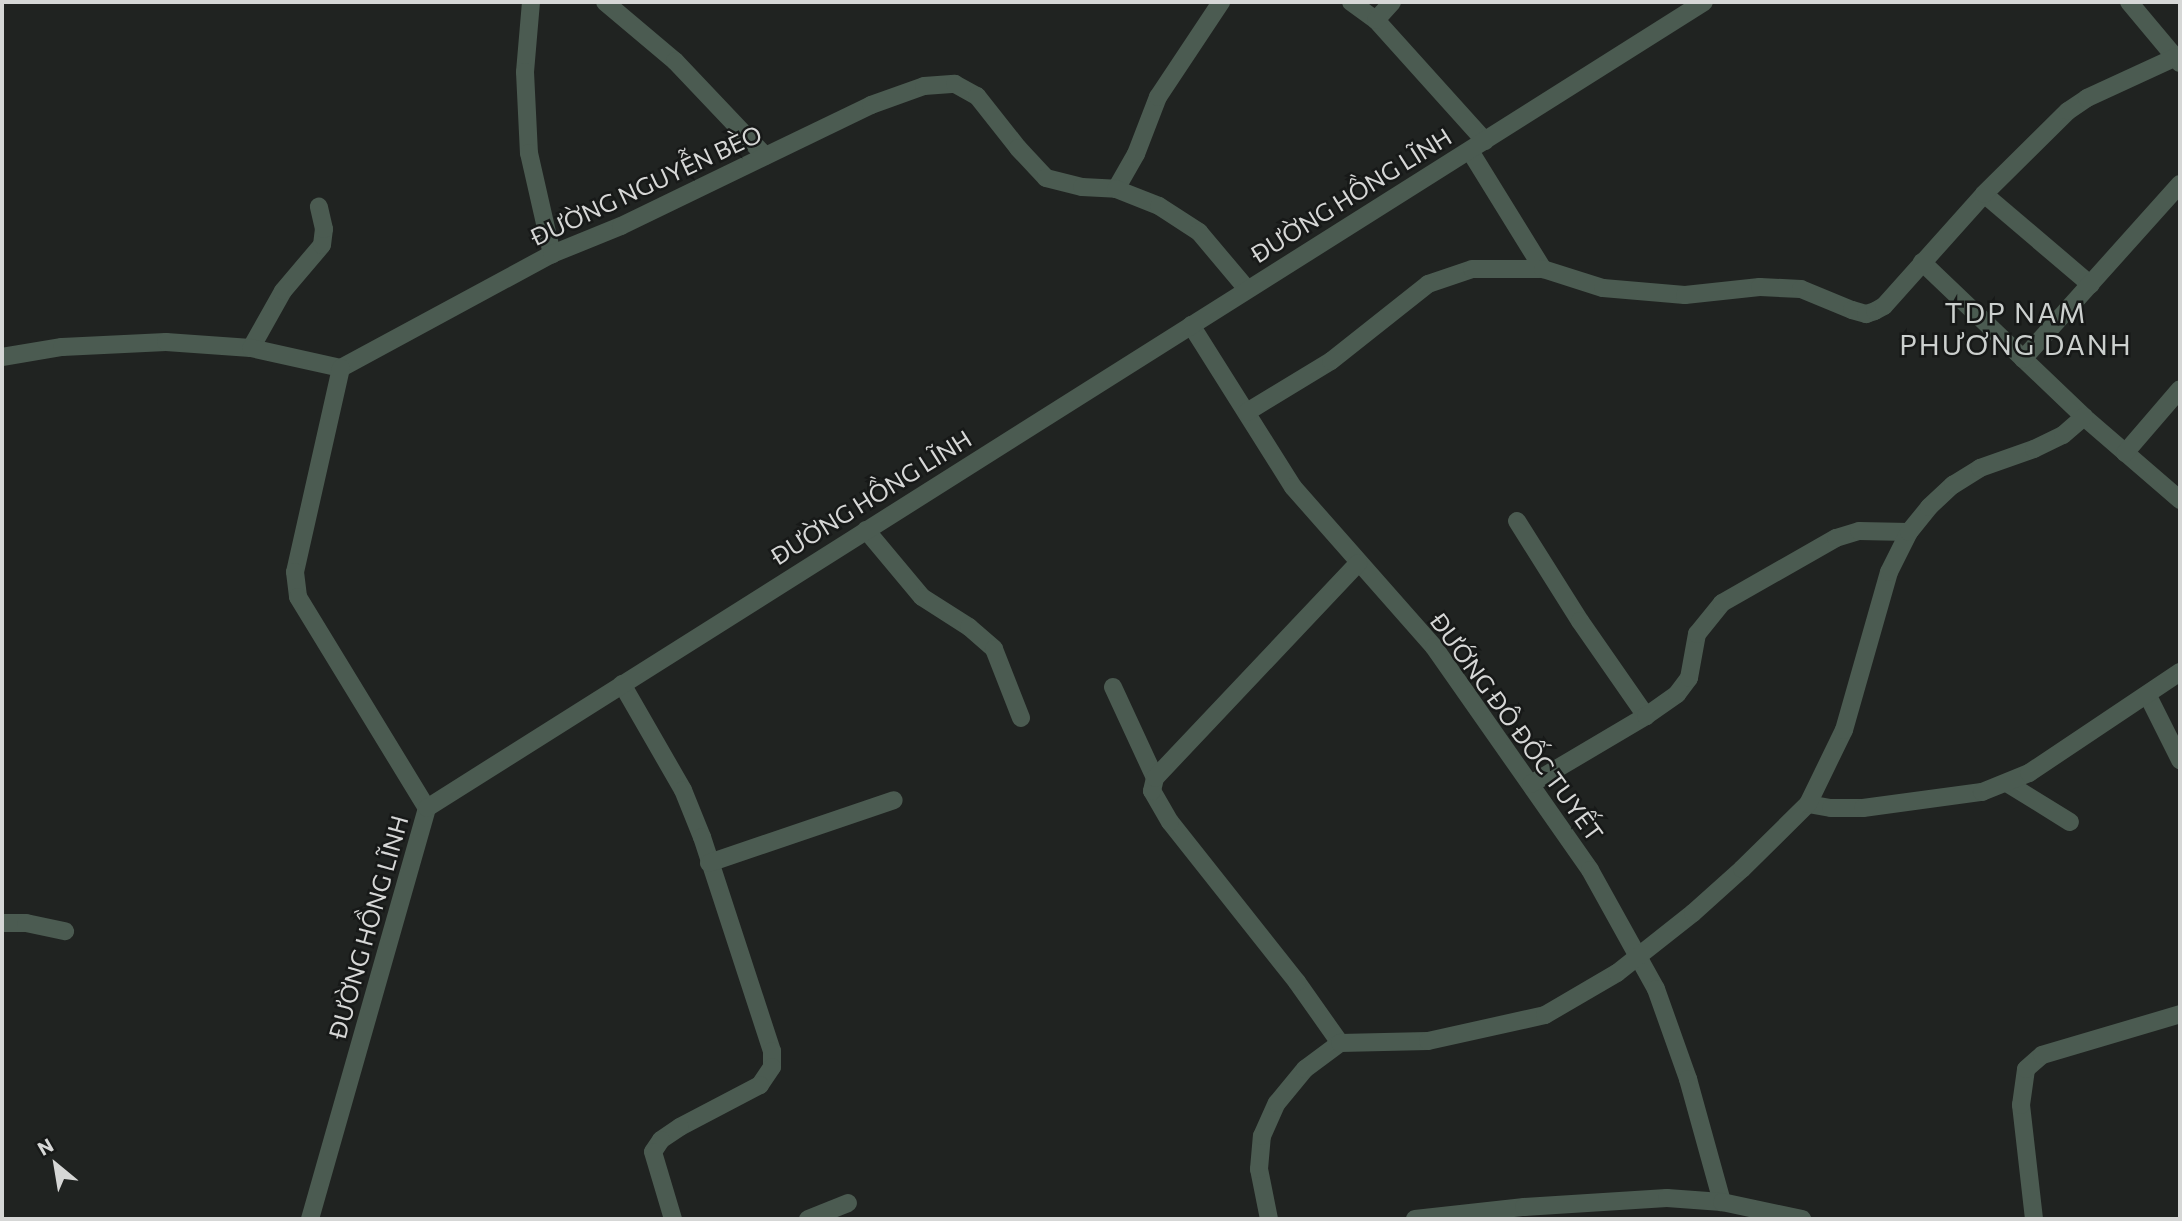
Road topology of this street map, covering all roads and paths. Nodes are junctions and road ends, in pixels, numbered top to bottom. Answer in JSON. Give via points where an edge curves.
{"nodes":[{"id":1,"x":531,"y":2,"type":"edge"},
{"id":2,"x":605,"y":2,"type":"edge"},
{"id":3,"x":1220,"y":2,"type":"edge"},
{"id":4,"x":1351,"y":2,"type":"edge"},
{"id":5,"x":1392,"y":2,"type":"edge"},
{"id":6,"x":1704,"y":2,"type":"edge"},
{"id":7,"x":2129,"y":2,"type":"edge"},
{"id":8,"x":1376,"y":20,"type":"junction"},
{"id":9,"x":2178,"y":60,"type":"edge"},
{"id":10,"x":1485,"y":141,"type":"junction"},
{"id":11,"x":1470,"y":151,"type":"junction"},
{"id":12,"x":765,"y":156,"type":"junction"},
{"id":13,"x":2180,"y":184,"type":"edge"},
{"id":14,"x":1116,"y":189,"type":"junction"},
{"id":15,"x":1984,"y":194,"type":"junction"},
{"id":16,"x":319,"y":207,"type":"dead end"},
{"id":17,"x":552,"y":254,"type":"junction"},
{"id":18,"x":1922,"y":262,"type":"junction"},
{"id":19,"x":1543,"y":269,"type":"junction"},
{"id":20,"x":2091,"y":285,"type":"junction"},
{"id":21,"x":1247,"y":289,"type":"junction"},
{"id":22,"x":1191,"y":325,"type":"junction"},
{"id":23,"x":251,"y":348,"type":"junction"},
{"id":24,"x":2,"y":357,"type":"edge"},
{"id":25,"x":2023,"y":359,"type":"junction"},
{"id":26,"x":341,"y":368,"type":"junction"},
{"id":27,"x":2180,"y":389,"type":"edge"},
{"id":28,"x":1247,"y":412,"type":"junction"},
{"id":29,"x":2084,"y":418,"type":"junction"},
{"id":30,"x":2125,"y":453,"type":"junction"},
{"id":31,"x":2180,"y":500,"type":"edge"},
{"id":32,"x":1517,"y":521,"type":"dead end"},
{"id":33,"x":866,"y":530,"type":"junction"},
{"id":34,"x":1909,"y":533,"type":"junction"},
{"id":35,"x":1357,"y":563,"type":"junction"},
{"id":36,"x":2180,"y":673,"type":"edge"},
{"id":37,"x":622,"y":684,"type":"junction"},
{"id":38,"x":1114,"y":687,"type":"dead end"},
{"id":39,"x":2148,"y":696,"type":"junction"},
{"id":40,"x":1646,"y":716,"type":"junction"},
{"id":41,"x":1021,"y":718,"type":"dead end"},
{"id":42,"x":2180,"y":760,"type":"edge"},
{"id":43,"x":1155,"y":779,"type":"junction"},
{"id":44,"x":2007,"y":783,"type":"junction"},
{"id":45,"x":1531,"y":784,"type":"junction"},
{"id":46,"x":894,"y":800,"type":"dead end"},
{"id":47,"x":1808,"y":804,"type":"junction"},
{"id":48,"x":427,"y":808,"type":"junction"},
{"id":49,"x":2070,"y":822,"type":"dead end"},
{"id":50,"x":709,"y":863,"type":"junction"},
{"id":51,"x":2,"y":923,"type":"edge"},
{"id":52,"x":65,"y":931,"type":"dead end"},
{"id":53,"x":1639,"y":955,"type":"junction"},
{"id":54,"x":2180,"y":1014,"type":"edge"},
{"id":55,"x":1340,"y":1043,"type":"junction"},
{"id":56,"x":1722,"y":1202,"type":"junction"},
{"id":57,"x":848,"y":1203,"type":"dead end"},
{"id":58,"x":310,"y":1219,"type":"edge"},
{"id":59,"x":673,"y":1219,"type":"edge"},
{"id":60,"x":808,"y":1219,"type":"edge"},
{"id":61,"x":1269,"y":1219,"type":"edge"},
{"id":62,"x":1415,"y":1219,"type":"edge"},
{"id":63,"x":1802,"y":1219,"type":"edge"},
{"id":64,"x":2034,"y":1219,"type":"edge"}],
"edges":[{"from":1,"to":17,"type":"street","via":[[525,72],[530,153]]},
{"from":2,"to":12,"type":"street","via":[[675,61]]},
{"from":3,"to":14,"type":"street","via":[[1158,97],[1136,154]]},
{"from":4,"to":8,"type":"street"},
{"from":5,"to":8,"type":"street"},
{"from":6,"to":10,"type":"street","name":"ĐƯỜNG HỒNG LĨNH"},
{"from":7,"to":9,"type":"street"},
{"from":8,"to":10,"type":"street"},
{"from":9,"to":15,"type":"street","via":[[2087,98],[2068,111]]},
{"from":10,"to":11,"type":"street","name":"ĐƯỜNG HỒNG LĨNH"},
{"from":11,"to":19,"type":"street"},
{"from":11,"to":21,"type":"street","name":"ĐƯỜNG HỒNG LĨNH"},
{"from":12,"to":14,"type":"street","name":"ĐƯỜNG NGUYỄN BÈO","via":[[870,105],[924,86],[955,84],[977,96],[1046,178]]},
{"from":12,"to":17,"type":"street","name":"ĐƯỜNG NGUYỄN BÈO"},
{"from":13,"to":20,"type":"street"},
{"from":14,"to":21,"type":"street","name":"ĐƯỜNG NGUYỄN BÈO","via":[[1159,206],[1199,232]]},
{"from":15,"to":18,"type":"street"},
{"from":15,"to":20,"type":"street"},
{"from":16,"to":23,"type":"street","via":[[322,245],[279,297]]},
{"from":17,"to":26,"type":"street","name":"ĐƯỜNG NGUYỄN BÈO"},
{"from":18,"to":19,"type":"street","via":[[1884,306],[1866,314],[1801,289],[1760,287],[1685,295],[1625,291]]},
{"from":18,"to":25,"type":"street"},
{"from":19,"to":28,"type":"street","via":[[1472,269],[1428,284],[1331,361]]},
{"from":20,"to":25,"type":"street"},
{"from":21,"to":22,"type":"street","name":"ĐƯỜNG HỒNG LĨNH"},
{"from":22,"to":28,"type":"street","name":"ĐƯỚNG ĐÔ ĐỐC TUYẾT"},
{"from":22,"to":33,"type":"street","name":"ĐƯỜNG HỒNG LĨNH"},
{"from":23,"to":24,"type":"street","via":[[121,343]]},
{"from":23,"to":26,"type":"street"},
{"from":25,"to":29,"type":"street"},
{"from":26,"to":48,"type":"street","via":[[295,572],[298,597]]},
{"from":27,"to":30,"type":"street"},
{"from":28,"to":35,"type":"street","name":"ĐƯỚNG ĐÔ ĐỐC TUYẾT","via":[[1293,487]]},
{"from":29,"to":30,"type":"street"},
{"from":29,"to":34,"type":"street","via":[[2044,444],[1980,468],[1953,485]]},
{"from":30,"to":31,"type":"street"},
{"from":32,"to":40,"type":"street"},
{"from":33,"to":37,"type":"street","name":"ĐƯỜNG HỒNG LĨNH"},
{"from":33,"to":41,"type":"street","via":[[922,597],[994,649]]},
{"from":34,"to":40,"type":"street","via":[[1859,531],[1836,538],[1722,603],[1697,634],[1689,678],[1677,694]]},
{"from":34,"to":47,"type":"street","via":[[1889,572],[1844,730]]},
{"from":35,"to":43,"type":"street"},
{"from":35,"to":45,"type":"street","name":"ĐƯỚNG ĐÔ ĐỐC TUYẾT","via":[[1434,647]]},
{"from":36,"to":39,"type":"street"},
{"from":37,"to":48,"type":"street","name":"ĐƯỜNG HỒNG LĨNH"},
{"from":37,"to":50,"type":"street","via":[[683,790]]},
{"from":38,"to":43,"type":"street"},
{"from":39,"to":42,"type":"street"},
{"from":39,"to":44,"type":"street"},
{"from":40,"to":45,"type":"street"},
{"from":43,"to":55,"type":"street","via":[[1152,791],[1163,812]]},
{"from":44,"to":47,"type":"street","via":[[1954,798],[1903,804],[1830,808]]},
{"from":44,"to":49,"type":"street"},
{"from":45,"to":53,"type":"street","name":"ĐƯỚNG ĐÔ ĐỐC TUYẾT","via":[[1590,870]]},
{"from":46,"to":50,"type":"street"},
{"from":47,"to":53,"type":"street","via":[[1703,904]]},
{"from":48,"to":58,"type":"street","name":"ĐƯỜNG HỒNG LĨNH"},
{"from":50,"to":59,"type":"street","via":[[747,967],[772,1051],[772,1067],[760,1085],[680,1127],[653,1152]]},
{"from":51,"to":52,"type":"street"},
{"from":53,"to":55,"type":"street","via":[[1580,997],[1519,1023],[1428,1041]]},
{"from":53,"to":56,"type":"street","name":"ĐƯỚNG ĐÔ ĐỐC TUYẾT","via":[[1688,1079]]},
{"from":54,"to":64,"type":"street","via":[[2042,1055],[2026,1069],[2021,1105]]},
{"from":55,"to":61,"type":"street","via":[[1305,1069],[1277,1103],[1262,1136],[1259,1170]]},
{"from":56,"to":62,"type":"street","via":[[1667,1198],[1599,1201]]},
{"from":56,"to":63,"type":"street"},
{"from":57,"to":60,"type":"street"}]}
